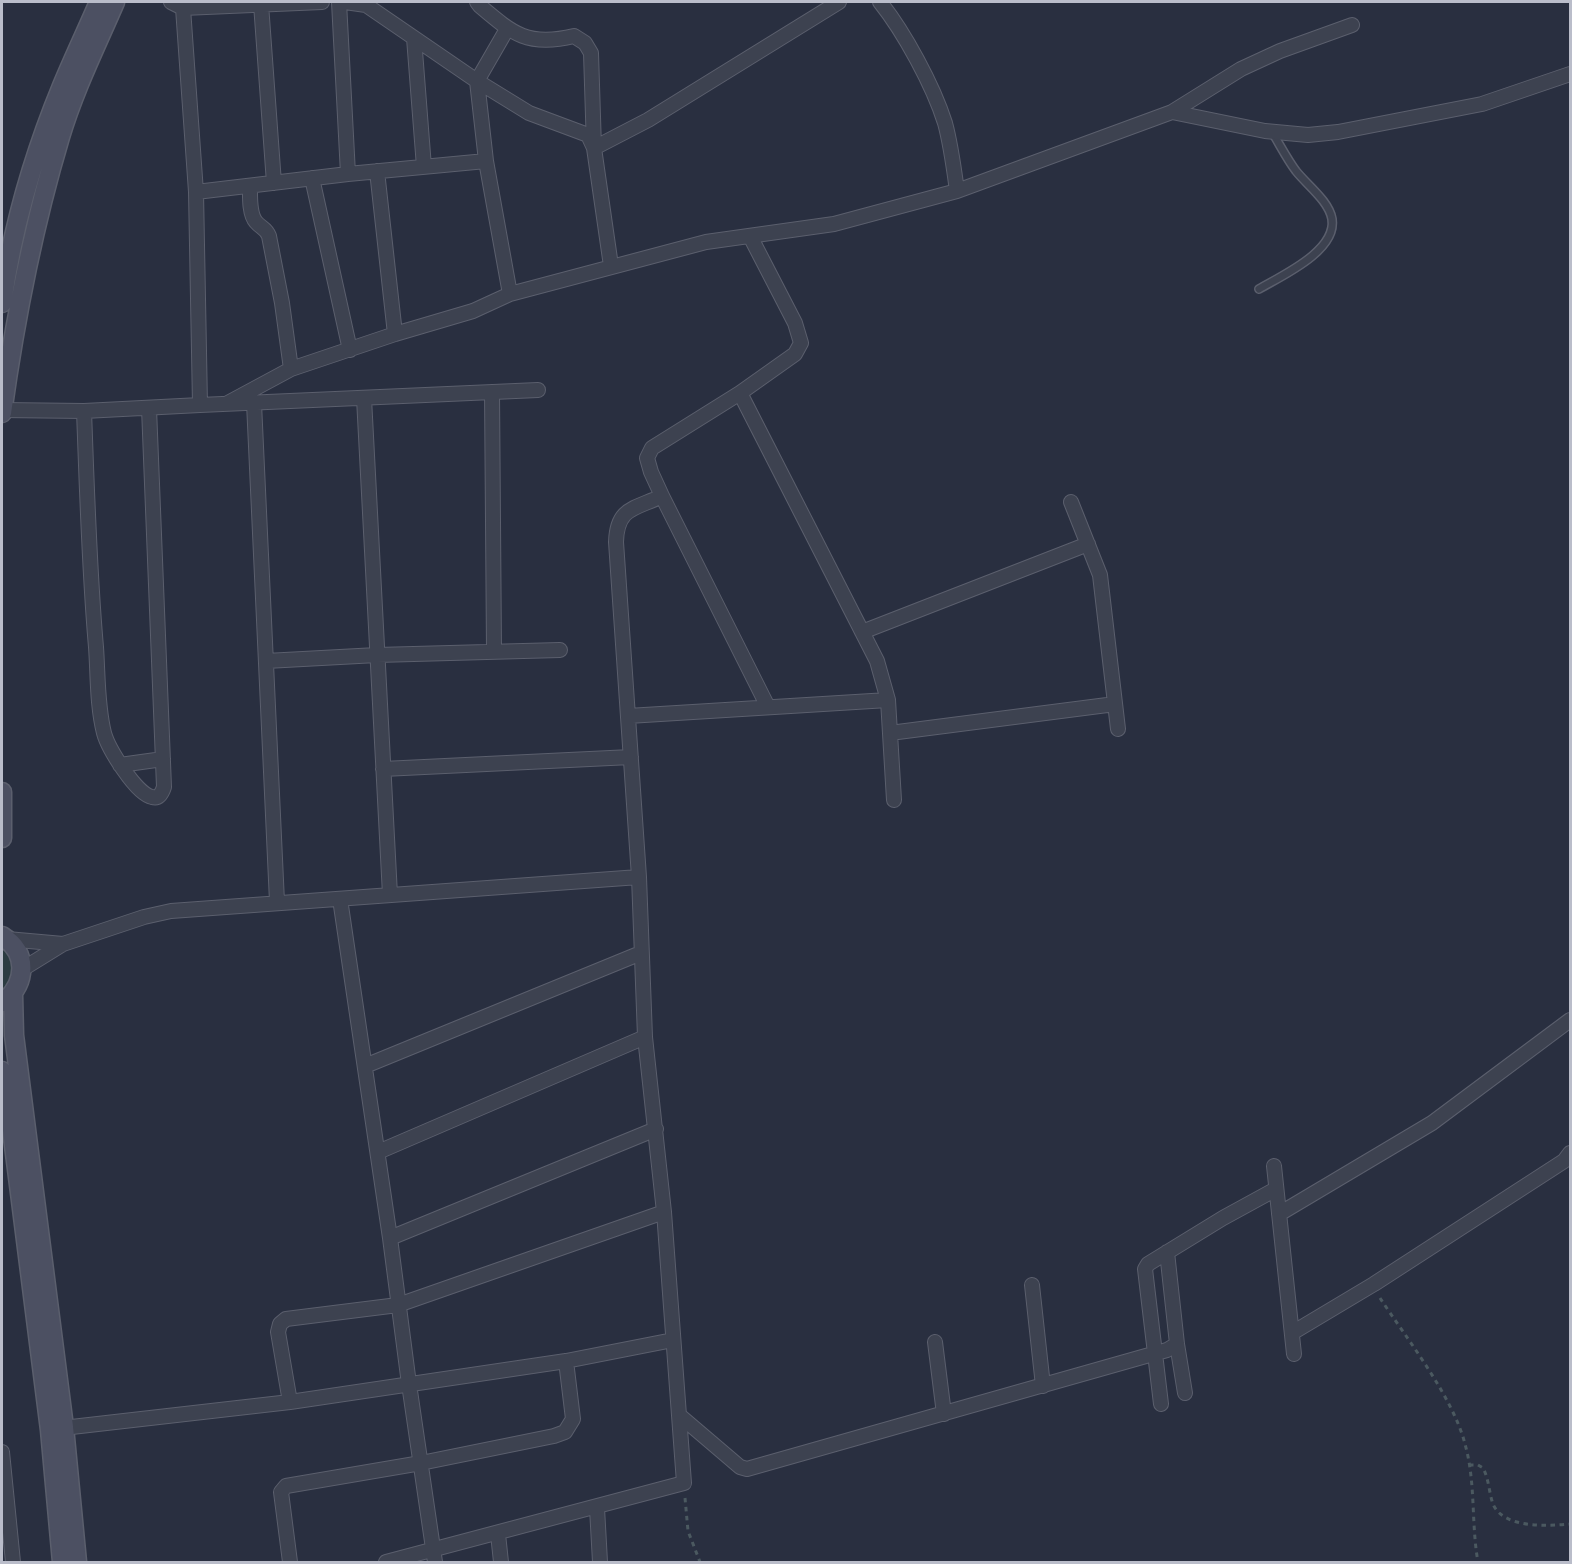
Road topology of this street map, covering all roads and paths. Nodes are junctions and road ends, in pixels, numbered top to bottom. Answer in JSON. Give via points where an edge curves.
{"nodes":[{"id":1,"x":99,"y":2,"type":"edge"},
{"id":2,"x":115,"y":2,"type":"edge"},
{"id":3,"x":322,"y":2,"type":"edge"},
{"id":4,"x":339,"y":2,"type":"edge"},
{"id":5,"x":345,"y":2,"type":"edge"},
{"id":6,"x":477,"y":2,"type":"edge"},
{"id":7,"x":840,"y":2,"type":"edge"},
{"id":8,"x":880,"y":2,"type":"edge"},
{"id":9,"x":371,"y":3,"type":"edge"},
{"id":10,"x":261,"y":4,"type":"junction"},
{"id":11,"x":177,"y":5,"type":"edge"},
{"id":12,"x":1352,"y":25,"type":"dead end"},
{"id":13,"x":507,"y":29,"type":"junction"},
{"id":14,"x":414,"y":38,"type":"junction"},
{"id":15,"x":1570,"y":74,"type":"edge"},
{"id":16,"x":477,"y":81,"type":"junction"},
{"id":17,"x":1172,"y":112,"type":"junction"},
{"id":18,"x":1272,"y":132,"type":"junction"},
{"id":19,"x":594,"y":148,"type":"junction"},
{"id":20,"x":486,"y":161,"type":"junction"},
{"id":21,"x":424,"y":167,"type":"junction"},
{"id":22,"x":377,"y":171,"type":"junction"},
{"id":23,"x":348,"y":174,"type":"junction"},
{"id":24,"x":312,"y":178,"type":"junction"},
{"id":25,"x":274,"y":183,"type":"junction"},
{"id":26,"x":250,"y":186,"type":"junction"},
{"id":27,"x":957,"y":191,"type":"junction"},
{"id":28,"x":196,"y":192,"type":"junction"},
{"id":29,"x":750,"y":236,"type":"junction"},
{"id":30,"x":611,"y":266,"type":"junction"},
{"id":31,"x":1259,"y":289,"type":"dead end"},
{"id":32,"x":510,"y":294,"type":"junction"},
{"id":33,"x":2,"y":303,"type":"edge"},
{"id":34,"x":395,"y":334,"type":"junction"},
{"id":35,"x":350,"y":350,"type":"junction"},
{"id":36,"x":291,"y":369,"type":"junction"},
{"id":37,"x":538,"y":390,"type":"dead end"},
{"id":38,"x":492,"y":392,"type":"junction"},
{"id":39,"x":740,"y":393,"type":"junction"},
{"id":40,"x":364,"y":398,"type":"junction"},
{"id":41,"x":254,"y":403,"type":"junction"},
{"id":42,"x":226,"y":404,"type":"junction"},
{"id":43,"x":200,"y":405,"type":"junction"},
{"id":44,"x":149,"y":408,"type":"junction"},
{"id":45,"x":2,"y":411,"type":"edge"},
{"id":46,"x":84,"y":411,"type":"junction"},
{"id":47,"x":662,"y":496,"type":"junction"},
{"id":48,"x":1071,"y":502,"type":"dead end"},
{"id":49,"x":1088,"y":544,"type":"junction"},
{"id":50,"x":862,"y":632,"type":"junction"},
{"id":51,"x":560,"y":650,"type":"dead end"},
{"id":52,"x":494,"y":651,"type":"junction"},
{"id":53,"x":377,"y":655,"type":"junction"},
{"id":54,"x":266,"y":661,"type":"junction"},
{"id":55,"x":888,"y":700,"type":"junction"},
{"id":56,"x":1115,"y":704,"type":"junction"},
{"id":57,"x":768,"y":707,"type":"junction"},
{"id":58,"x":628,"y":716,"type":"junction"},
{"id":59,"x":1118,"y":729,"type":"dead end"},
{"id":60,"x":890,"y":733,"type":"junction"},
{"id":61,"x":631,"y":757,"type":"junction"},
{"id":62,"x":163,"y":759,"type":"junction"},
{"id":63,"x":120,"y":765,"type":"junction"},
{"id":64,"x":383,"y":769,"type":"junction"},
{"id":65,"x":2,"y":792,"type":"edge"},
{"id":66,"x":894,"y":800,"type":"dead end"},
{"id":67,"x":2,"y":838,"type":"edge"},
{"id":68,"x":639,"y":877,"type":"junction"},
{"id":69,"x":390,"y":895,"type":"junction"},
{"id":70,"x":340,"y":899,"type":"junction"},
{"id":71,"x":277,"y":902,"type":"junction"},
{"id":72,"x":3,"y":934,"type":"edge"},
{"id":73,"x":63,"y":944,"type":"junction"},
{"id":74,"x":641,"y":953,"type":"junction"},
{"id":75,"x":21,"y":970,"type":"junction"},
{"id":76,"x":7,"y":999,"type":"edge"},
{"id":77,"x":1570,"y":1020,"type":"edge"},
{"id":78,"x":645,"y":1037,"type":"junction"},
{"id":79,"x":365,"y":1066,"type":"junction"},
{"id":80,"x":2,"y":1071,"type":"edge"},
{"id":81,"x":656,"y":1129,"type":"junction"},
{"id":82,"x":378,"y":1152,"type":"junction"},
{"id":83,"x":1570,"y":1153,"type":"edge"},
{"id":84,"x":1274,"y":1166,"type":"dead end"},
{"id":85,"x":1276,"y":1189,"type":"junction"},
{"id":86,"x":664,"y":1212,"type":"junction"},
{"id":87,"x":1279,"y":1214,"type":"junction"},
{"id":88,"x":390,"y":1238,"type":"junction"},
{"id":89,"x":1167,"y":1252,"type":"junction"},
{"id":90,"x":1032,"y":1285,"type":"dead end"},
{"id":91,"x":1372,"y":1286,"type":"junction"},
{"id":92,"x":398,"y":1305,"type":"junction"},
{"id":93,"x":1292,"y":1333,"type":"junction"},
{"id":94,"x":673,"y":1340,"type":"junction"},
{"id":95,"x":935,"y":1342,"type":"dead end"},
{"id":96,"x":1177,"y":1344,"type":"junction"},
{"id":97,"x":1154,"y":1354,"type":"junction"},
{"id":98,"x":1294,"y":1354,"type":"dead end"},
{"id":99,"x":566,"y":1361,"type":"junction"},
{"id":100,"x":409,"y":1384,"type":"junction"},
{"id":101,"x":1043,"y":1386,"type":"junction"},
{"id":102,"x":1185,"y":1393,"type":"dead end"},
{"id":103,"x":290,"y":1402,"type":"junction"},
{"id":104,"x":1161,"y":1404,"type":"dead end"},
{"id":105,"x":944,"y":1414,"type":"junction"},
{"id":106,"x":679,"y":1415,"type":"junction"},
{"id":107,"x":57,"y":1429,"type":"junction"},
{"id":108,"x":2,"y":1456,"type":"edge"},
{"id":109,"x":421,"y":1462,"type":"junction"},
{"id":110,"x":1469,"y":1465,"type":"junction"},
{"id":111,"x":684,"y":1484,"type":"junction"},
{"id":112,"x":597,"y":1508,"type":"junction"},
{"id":113,"x":1570,"y":1524,"type":"edge"},
{"id":114,"x":498,"y":1534,"type":"junction"},
{"id":115,"x":435,"y":1556,"type":"edge"},
{"id":116,"x":13,"y":1563,"type":"edge"},
{"id":117,"x":62,"y":1563,"type":"edge"},
{"id":118,"x":77,"y":1563,"type":"edge"},
{"id":119,"x":290,"y":1563,"type":"edge"},
{"id":120,"x":386,"y":1563,"type":"edge"},
{"id":121,"x":501,"y":1563,"type":"edge"},
{"id":122,"x":600,"y":1563,"type":"edge"},
{"id":123,"x":700,"y":1563,"type":"edge"},
{"id":124,"x":1478,"y":1563,"type":"edge"}],
"edges":[{"from":1,"to":33,"type":"main road","via":[[46,128],[13,243]]},
{"from":2,"to":45,"type":"main road","via":[[60,136],[30,245]]},
{"from":3,"to":10,"type":"street"},
{"from":4,"to":23,"type":"street"},
{"from":5,"to":9,"type":"street"},
{"from":6,"to":13,"type":"street"},
{"from":7,"to":19,"type":"street","via":[[648,120]]},
{"from":8,"to":27,"type":"street","via":[[908,44],[944,122]]},
{"from":9,"to":14,"type":"street"},
{"from":10,"to":11,"type":"street"},
{"from":10,"to":25,"type":"street"},
{"from":11,"to":28,"type":"street"},
{"from":12,"to":17,"type":"street","via":[[1251,64]]},
{"from":13,"to":16,"type":"street"},
{"from":13,"to":19,"type":"street","via":[[521,37],[574,36],[585,43],[591,53]]},
{"from":14,"to":16,"type":"street"},
{"from":14,"to":21,"type":"street"},
{"from":15,"to":18,"type":"street","via":[[1482,104],[1382,124],[1308,135]]},
{"from":16,"to":19,"type":"street","via":[[529,112],[588,135]]},
{"from":16,"to":20,"type":"street"},
{"from":17,"to":18,"type":"street"},
{"from":17,"to":27,"type":"street"},
{"from":18,"to":31,"type":"lane","via":[[1295,170],[1325,204],[1332,220],[1328,240],[1320,250]]},
{"from":19,"to":30,"type":"street"},
{"from":20,"to":21,"type":"street"},
{"from":20,"to":32,"type":"street"},
{"from":21,"to":22,"type":"street"},
{"from":22,"to":23,"type":"street"},
{"from":22,"to":34,"type":"street"},
{"from":23,"to":24,"type":"street"},
{"from":24,"to":25,"type":"street"},
{"from":24,"to":35,"type":"street"},
{"from":25,"to":26,"type":"street"},
{"from":26,"to":28,"type":"street"},
{"from":26,"to":36,"type":"street","via":[[253,218],[266,228],[269,236]]},
{"from":27,"to":29,"type":"street","via":[[834,224]]},
{"from":28,"to":43,"type":"street"},
{"from":29,"to":30,"type":"street","via":[[706,242]]},
{"from":29,"to":39,"type":"street","via":[[795,323],[801,343],[795,354]]},
{"from":30,"to":32,"type":"street"},
{"from":32,"to":34,"type":"street","via":[[473,311]]},
{"from":34,"to":35,"type":"street"},
{"from":35,"to":36,"type":"street"},
{"from":36,"to":42,"type":"street"},
{"from":37,"to":38,"type":"street"},
{"from":38,"to":40,"type":"street"},
{"from":38,"to":52,"type":"street"},
{"from":39,"to":47,"type":"street","via":[[652,448],[647,458]]},
{"from":39,"to":50,"type":"street"},
{"from":40,"to":41,"type":"street"},
{"from":40,"to":53,"type":"street"},
{"from":41,"to":42,"type":"street"},
{"from":41,"to":54,"type":"street"},
{"from":42,"to":43,"type":"street"},
{"from":43,"to":44,"type":"street"},
{"from":44,"to":46,"type":"street"},
{"from":44,"to":62,"type":"street"},
{"from":45,"to":46,"type":"street"},
{"from":46,"to":63,"type":"street","via":[[101,718],[109,749]]},
{"from":47,"to":57,"type":"street"},
{"from":47,"to":58,"type":"street","via":[[625,513],[617,528]]},
{"from":48,"to":49,"type":"street"},
{"from":49,"to":50,"type":"street"},
{"from":49,"to":56,"type":"street","via":[[1100,575]]},
{"from":50,"to":55,"type":"street","via":[[878,661]]},
{"from":51,"to":52,"type":"street"},
{"from":52,"to":53,"type":"street"},
{"from":53,"to":54,"type":"street"},
{"from":53,"to":64,"type":"street"},
{"from":54,"to":71,"type":"street"},
{"from":55,"to":57,"type":"street"},
{"from":55,"to":60,"type":"street"},
{"from":56,"to":59,"type":"street"},
{"from":56,"to":60,"type":"street"},
{"from":57,"to":58,"type":"street"},
{"from":58,"to":61,"type":"street"},
{"from":60,"to":66,"type":"street"},
{"from":61,"to":64,"type":"street"},
{"from":61,"to":68,"type":"street"},
{"from":62,"to":63,"type":"street"},
{"from":62,"to":63,"type":"street","via":[[164,787],[157,797],[143,793]]},
{"from":64,"to":69,"type":"street"},
{"from":65,"to":67,"type":"main road"},
{"from":68,"to":69,"type":"street"},
{"from":68,"to":74,"type":"street"},
{"from":69,"to":70,"type":"street"},
{"from":70,"to":71,"type":"street"},
{"from":70,"to":79,"type":"street"},
{"from":71,"to":73,"type":"street","via":[[158,913]]},
{"from":72,"to":73,"type":"street"},
{"from":72,"to":75,"type":"main road","via":[[20,958]]},
{"from":73,"to":75,"type":"street"},
{"from":74,"to":78,"type":"street"},
{"from":74,"to":79,"type":"street"},
{"from":75,"to":76,"type":"main road","via":[[19,983]]},
{"from":76,"to":107,"type":"main road"},
{"from":77,"to":87,"type":"street","via":[[1432,1123]]},
{"from":78,"to":81,"type":"street"},
{"from":78,"to":82,"type":"street"},
{"from":79,"to":82,"type":"street"},
{"from":80,"to":107,"type":"main road"},
{"from":81,"to":86,"type":"street"},
{"from":81,"to":88,"type":"street"},
{"from":82,"to":88,"type":"street"},
{"from":83,"to":91,"type":"street","via":[[1564,1161]]},
{"from":84,"to":85,"type":"street"},
{"from":85,"to":87,"type":"street"},
{"from":85,"to":89,"type":"street"},
{"from":86,"to":92,"type":"street"},
{"from":86,"to":94,"type":"street"},
{"from":87,"to":93,"type":"street"},
{"from":88,"to":92,"type":"street"},
{"from":89,"to":96,"type":"street"},
{"from":89,"to":97,"type":"street","via":[[1145,1269]]},
{"from":90,"to":101,"type":"street"},
{"from":91,"to":93,"type":"street"},
{"from":91,"to":110,"type":"path","via":[[1452,1411],[1466,1445]]},
{"from":92,"to":100,"type":"street"},
{"from":92,"to":103,"type":"street","via":[[286,1319],[280,1324],[278,1332]]},
{"from":93,"to":98,"type":"street"},
{"from":94,"to":99,"type":"street"},
{"from":94,"to":106,"type":"street"},
{"from":95,"to":105,"type":"street"},
{"from":96,"to":97,"type":"street"},
{"from":96,"to":102,"type":"street"},
{"from":97,"to":101,"type":"street"},
{"from":97,"to":104,"type":"street"},
{"from":99,"to":100,"type":"street"},
{"from":99,"to":109,"type":"street","via":[[573,1419],[565,1431]]},
{"from":100,"to":103,"type":"street"},
{"from":100,"to":109,"type":"street"},
{"from":101,"to":105,"type":"street"},
{"from":103,"to":107,"type":"street"},
{"from":105,"to":106,"type":"street","via":[[747,1469]]},
{"from":106,"to":111,"type":"street"},
{"from":107,"to":117,"type":"main road"},
{"from":107,"to":118,"type":"main road"},
{"from":108,"to":116,"type":"street"},
{"from":109,"to":115,"type":"street"},
{"from":109,"to":119,"type":"street","via":[[285,1486],[281,1492]]},
{"from":110,"to":113,"type":"path","via":[[1483,1468],[1494,1507],[1509,1518],[1548,1526]]},
{"from":110,"to":124,"type":"path"},
{"from":111,"to":112,"type":"street"},
{"from":111,"to":123,"type":"path","via":[[688,1531]]},
{"from":112,"to":114,"type":"street"},
{"from":112,"to":122,"type":"street"},
{"from":114,"to":115,"type":"street"},
{"from":114,"to":121,"type":"street"},
{"from":115,"to":120,"type":"street"}]}
